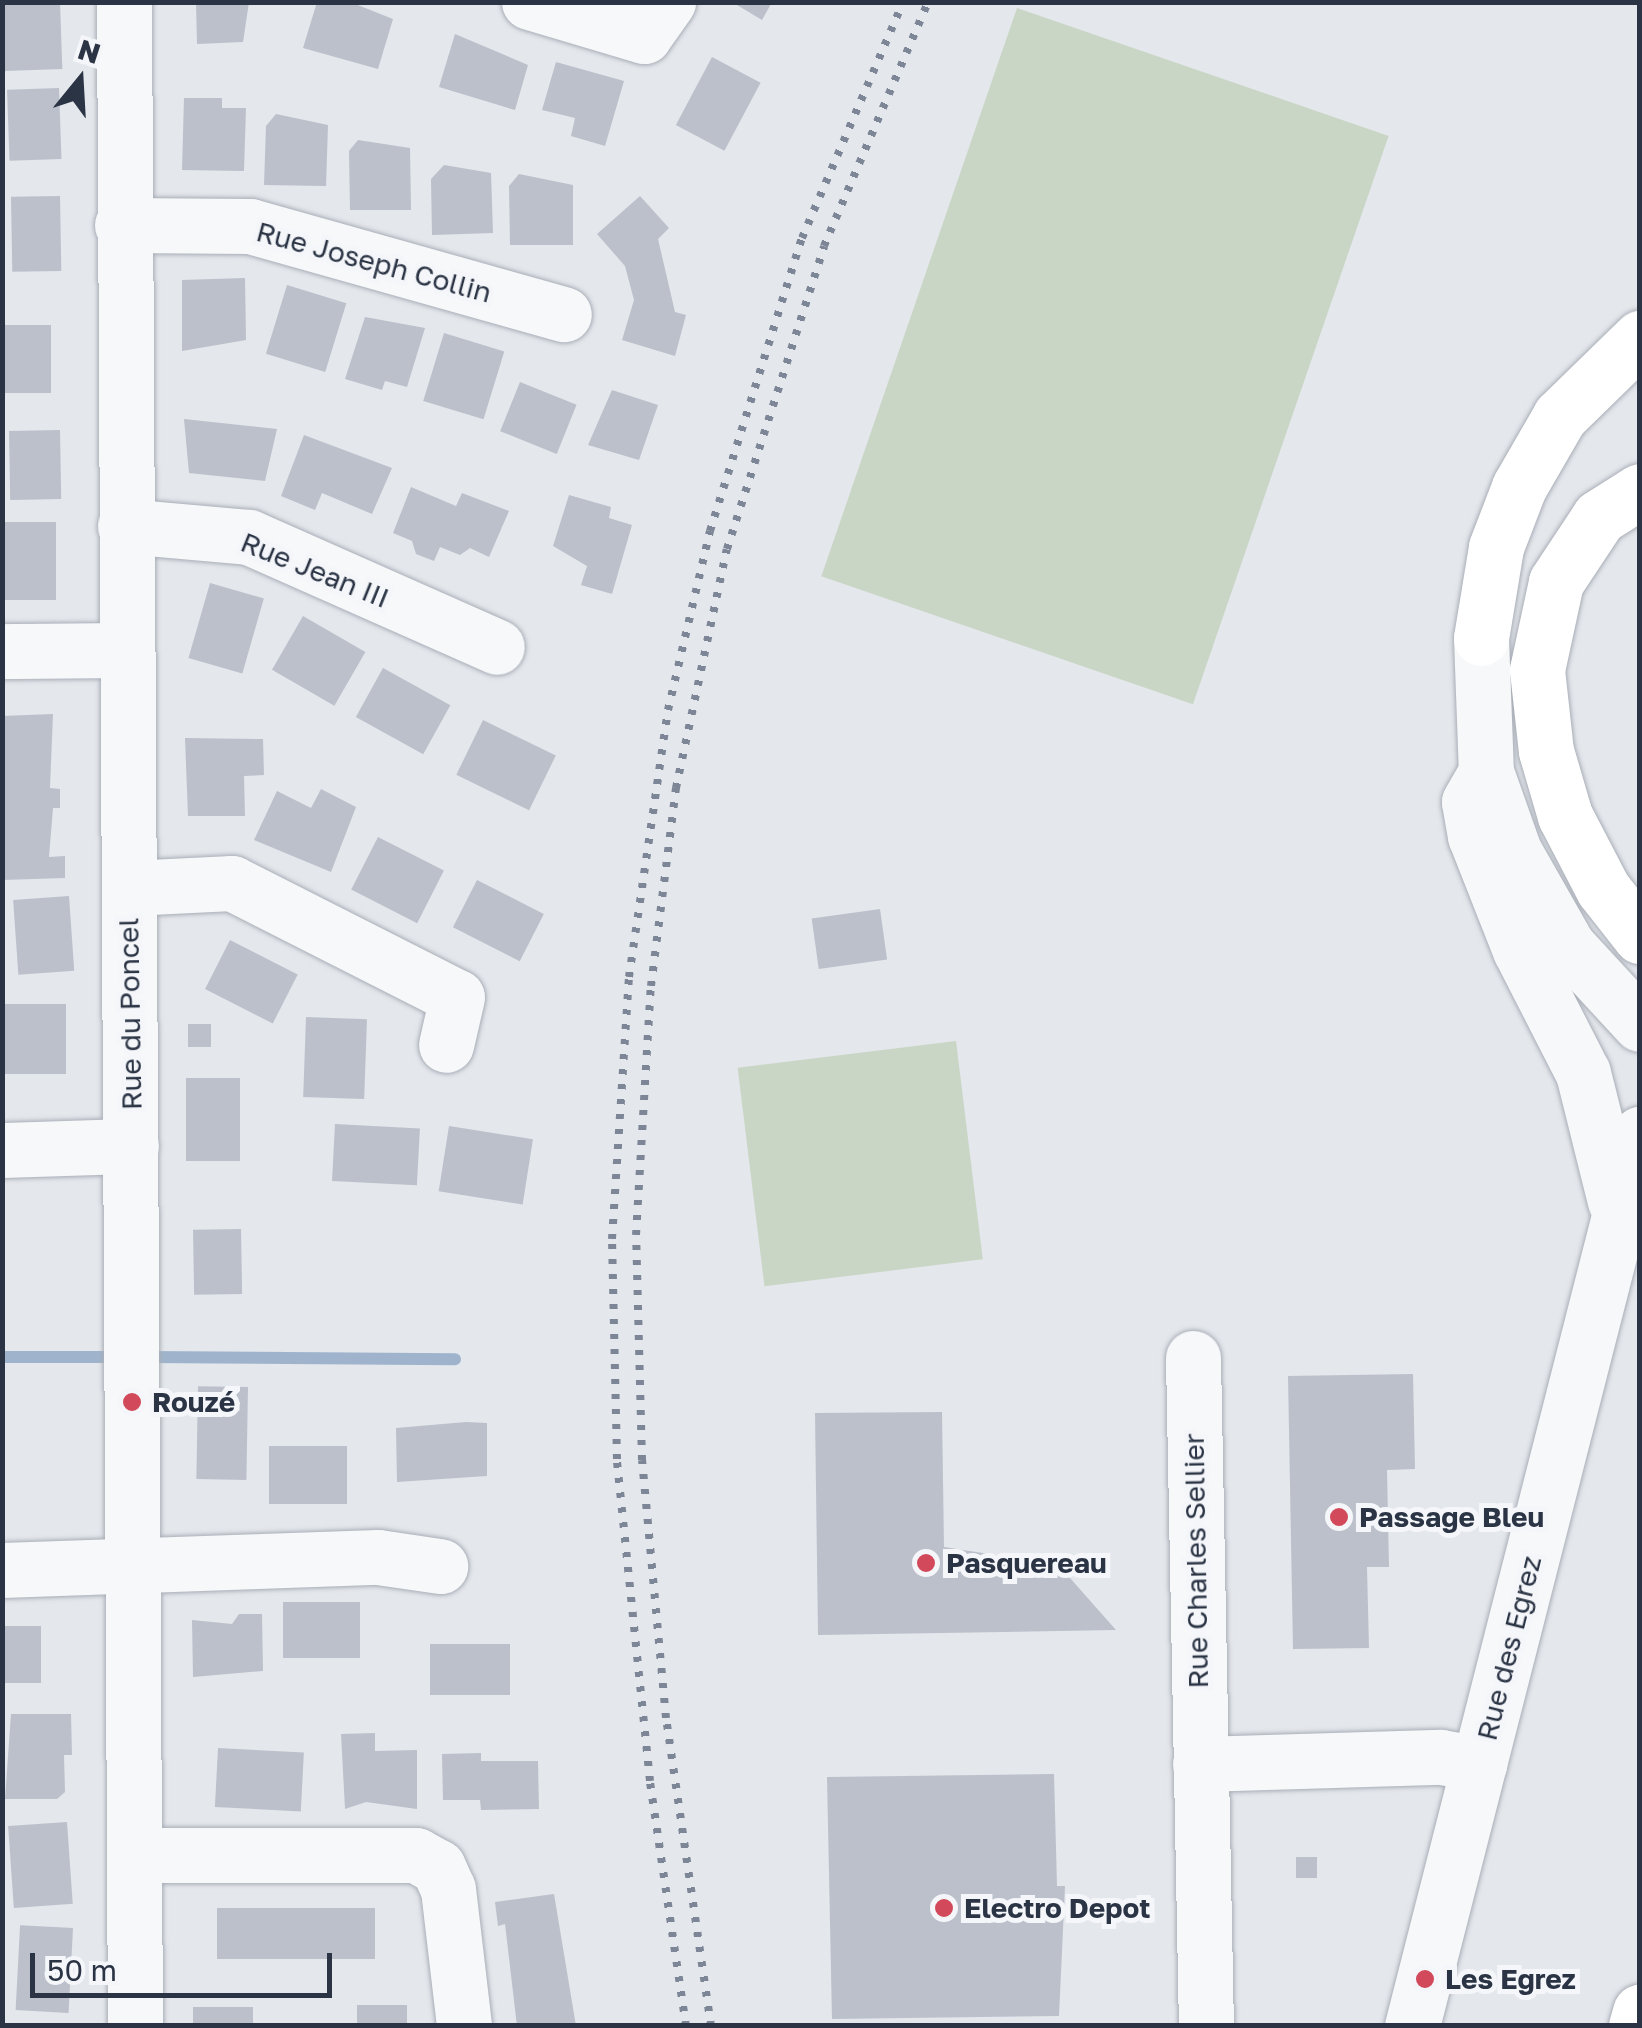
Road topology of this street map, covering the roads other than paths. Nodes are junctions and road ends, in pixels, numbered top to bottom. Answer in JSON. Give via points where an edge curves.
{"nodes":[{"id":1,"x":124,"y":2,"type":"edge"},
{"id":2,"x":529,"y":2,"type":"edge"},
{"id":3,"x":668,"y":2,"type":"edge"},
{"id":4,"x":122,"y":225,"type":"junction"},
{"id":5,"x":564,"y":314,"type":"dead end"},
{"id":6,"x":1640,"y":338,"type":"edge"},
{"id":7,"x":1640,"y":491,"type":"edge"},
{"id":8,"x":125,"y":526,"type":"junction"},
{"id":9,"x":1481,"y":638,"type":"joint"},
{"id":10,"x":497,"y":647,"type":"dead end"},
{"id":11,"x":128,"y":650,"type":"junction"},
{"id":12,"x":2,"y":651,"type":"edge"},
{"id":13,"x":1486,"y":772,"type":"junction"},
{"id":14,"x":129,"y":888,"type":"junction"},
{"id":15,"x":1640,"y":936,"type":"edge"},
{"id":16,"x":1640,"y":1024,"type":"edge"},
{"id":17,"x":446,"y":1045,"type":"dead end"},
{"id":18,"x":1639,"y":1135,"type":"edge"},
{"id":19,"x":131,"y":1146,"type":"junction"},
{"id":20,"x":2,"y":1150,"type":"edge"},
{"id":21,"x":1617,"y":1213,"type":"junction"},
{"id":22,"x":1193,"y":1358,"type":"dead end"},
{"id":23,"x":133,"y":1564,"type":"junction"},
{"id":24,"x":440,"y":1566,"type":"dead end"},
{"id":25,"x":2,"y":1570,"type":"edge"},
{"id":26,"x":1200,"y":1764,"type":"junction"},
{"id":27,"x":1479,"y":1764,"type":"junction"},
{"id":28,"x":135,"y":1856,"type":"junction"},
{"id":29,"x":1640,"y":2012,"type":"edge"},
{"id":30,"x":136,"y":2026,"type":"edge"},
{"id":31,"x":464,"y":2026,"type":"edge"},
{"id":32,"x":1206,"y":2026,"type":"edge"},
{"id":33,"x":1412,"y":2026,"type":"edge"},
{"id":34,"x":1636,"y":2026,"type":"edge"}],
"edges":[{"from":1,"to":4,"type":"street","name":"Rue du Poncel"},
{"from":2,"to":3,"type":"street","via":[[644,36]]},
{"from":4,"to":5,"type":"street","name":"Rue Joseph Collin","via":[[250,226]]},
{"from":4,"to":8,"type":"street","name":"Rue du Poncel"},
{"from":6,"to":9,"type":"highway","via":[[1560,416],[1519,487],[1496,547]]},
{"from":7,"to":15,"type":"highway","via":[[1600,518],[1556,582],[1537,670],[1546,751],[1565,816],[1603,889]]},
{"from":8,"to":10,"type":"street","name":"Rue Jean III","via":[[249,537]]},
{"from":8,"to":11,"type":"street","name":"Rue du Poncel"},
{"from":9,"to":13,"type":"street"},
{"from":11,"to":12,"type":"street"},
{"from":11,"to":14,"type":"street","name":"Rue du Poncel"},
{"from":13,"to":16,"type":"street","via":[[1542,908]]},
{"from":13,"to":21,"type":"street","via":[[1468,802],[1475,836],[1520,950],[1584,1073]]},
{"from":14,"to":17,"type":"street","via":[[232,883],[457,997]]},
{"from":14,"to":19,"type":"street","name":"Rue du Poncel"},
{"from":18,"to":21,"type":"street","name":"Rue des Egrez"},
{"from":19,"to":20,"type":"street"},
{"from":19,"to":23,"type":"street","name":"Rue du Poncel"},
{"from":21,"to":27,"type":"street","name":"Rue des Egrez"},
{"from":22,"to":26,"type":"street","name":"Rue Charles Sellier"},
{"from":23,"to":24,"type":"street","via":[[378,1556]]},
{"from":23,"to":25,"type":"street"},
{"from":23,"to":28,"type":"street","name":"Rue du Poncel"},
{"from":26,"to":27,"type":"street","via":[[1441,1758]]},
{"from":26,"to":32,"type":"street","name":"Rue Charles Sellier"},
{"from":27,"to":33,"type":"street","name":"Rue des Egrez"},
{"from":28,"to":30,"type":"street","name":"Rue du Poncel"},
{"from":28,"to":31,"type":"street","via":[[416,1855],[438,1867],[448,1889]]},
{"from":29,"to":34,"type":"highway"}]}
